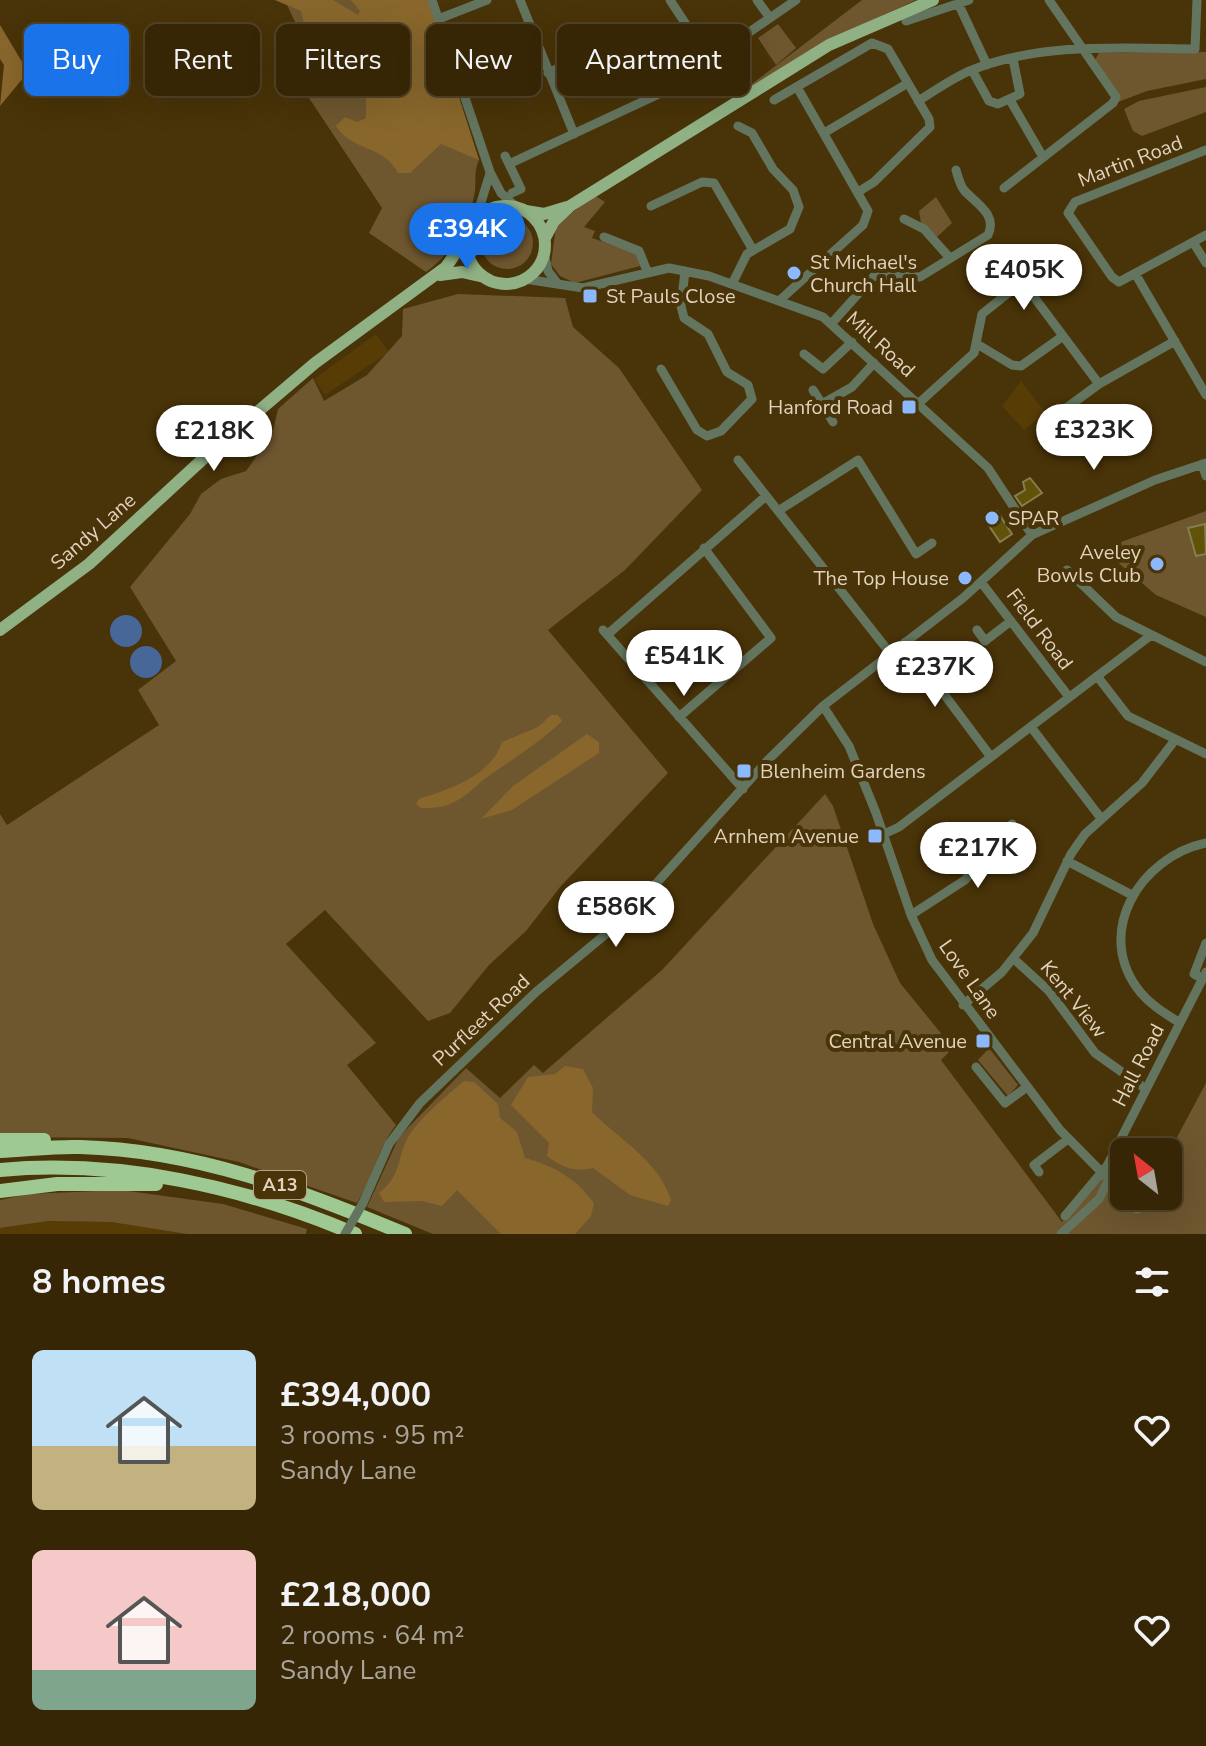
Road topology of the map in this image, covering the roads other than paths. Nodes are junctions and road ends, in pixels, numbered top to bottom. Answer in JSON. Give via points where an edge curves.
{"nodes":[{"id":1,"x":432,"y":0,"type":"edge"},
{"id":2,"x":487,"y":0,"type":"edge"},
{"id":3,"x":520,"y":0,"type":"edge"},
{"id":4,"x":670,"y":0,"type":"edge"},
{"id":5,"x":757,"y":0,"type":"edge"},
{"id":6,"x":796,"y":0,"type":"edge"},
{"id":7,"x":933,"y":0,"type":"edge"},
{"id":8,"x":1049,"y":0,"type":"edge"},
{"id":9,"x":1197,"y":0,"type":"edge"},
{"id":10,"x":964,"y":2,"type":"edge"},
{"id":11,"x":441,"y":18,"type":"junction"},
{"id":12,"x":770,"y":18,"type":"junction"},
{"id":13,"x":906,"y":21,"type":"dead end"},
{"id":14,"x":686,"y":24,"type":"edge"},
{"id":15,"x":750,"y":32,"type":"edge"},
{"id":16,"x":1084,"y":49,"type":"junction"},
{"id":17,"x":1195,"y":49,"type":"junction"},
{"id":18,"x":1206,"y":49,"type":"edge"},
{"id":19,"x":1013,"y":59,"type":"junction"},
{"id":20,"x":987,"y":65,"type":"junction"},
{"id":21,"x":557,"y":69,"type":"edge"},
{"id":22,"x":972,"y":70,"type":"junction"},
{"id":23,"x":548,"y":73,"type":"junction"},
{"id":24,"x":908,"y":83,"type":"junction"},
{"id":25,"x":797,"y":87,"type":"junction"},
{"id":26,"x":655,"y":96,"type":"edge"},
{"id":27,"x":774,"y":100,"type":"dead end"},
{"id":28,"x":1010,"y":100,"type":"junction"},
{"id":29,"x":918,"y":101,"type":"junction"},
{"id":30,"x":738,"y":126,"type":"dead end"},
{"id":31,"x":824,"y":133,"type":"junction"},
{"id":32,"x":574,"y":134,"type":"junction"},
{"id":33,"x":1206,"y":150,"type":"edge"},
{"id":34,"x":1043,"y":157,"type":"junction"},
{"id":35,"x":956,"y":170,"type":"dead end"},
{"id":36,"x":490,"y":172,"type":"junction"},
{"id":37,"x":1004,"y":188,"type":"dead end"},
{"id":38,"x":858,"y":192,"type":"junction"},
{"id":39,"x":517,"y":203,"type":"junction"},
{"id":40,"x":570,"y":206,"type":"junction"},
{"id":41,"x":651,"y":206,"type":"dead end"},
{"id":42,"x":476,"y":219,"type":"junction"},
{"id":43,"x":904,"y":219,"type":"dead end"},
{"id":44,"x":468,"y":235,"type":"junction"},
{"id":45,"x":1206,"y":235,"type":"edge"},
{"id":46,"x":604,"y":237,"type":"dead end"},
{"id":47,"x":545,"y":238,"type":"junction"},
{"id":48,"x":1193,"y":242,"type":"junction"},
{"id":49,"x":753,"y":250,"type":"junction"},
{"id":50,"x":544,"y":253,"type":"junction"},
{"id":51,"x":949,"y":257,"type":"junction"},
{"id":52,"x":1004,"y":257,"type":"dead end"},
{"id":53,"x":1206,"y":263,"type":"edge"},
{"id":54,"x":647,"y":271,"type":"junction"},
{"id":55,"x":685,"y":271,"type":"junction"},
{"id":56,"x":1136,"y":275,"type":"junction"},
{"id":57,"x":433,"y":277,"type":"junction"},
{"id":58,"x":485,"y":278,"type":"junction"},
{"id":59,"x":525,"y":279,"type":"junction"},
{"id":60,"x":1022,"y":282,"type":"junction"},
{"id":61,"x":557,"y":283,"type":"junction"},
{"id":62,"x":732,"y":284,"type":"junction"},
{"id":63,"x":780,"y":300,"type":"junction"},
{"id":64,"x":832,"y":323,"type":"junction"},
{"id":65,"x":1063,"y":336,"type":"junction"},
{"id":66,"x":1175,"y":341,"type":"junction"},
{"id":67,"x":852,"y":342,"type":"junction"},
{"id":68,"x":977,"y":344,"type":"junction"},
{"id":69,"x":804,"y":354,"type":"dead end"},
{"id":70,"x":874,"y":363,"type":"junction"},
{"id":71,"x":661,"y":369,"type":"dead end"},
{"id":72,"x":1099,"y":384,"type":"junction"},
{"id":73,"x":813,"y":390,"type":"dead end"},
{"id":74,"x":1206,"y":395,"type":"edge"},
{"id":75,"x":919,"y":403,"type":"junction"},
{"id":76,"x":822,"y":404,"type":"junction"},
{"id":77,"x":1063,"y":410,"type":"junction"},
{"id":78,"x":1054,"y":417,"type":"dead end"},
{"id":79,"x":833,"y":422,"type":"dead end"},
{"id":80,"x":1148,"y":426,"type":"dead end"},
{"id":81,"x":738,"y":460,"type":"dead end"},
{"id":82,"x":1204,"y":464,"type":"edge"},
{"id":83,"x":1206,"y":476,"type":"edge"},
{"id":84,"x":766,"y":496,"type":"junction"},
{"id":85,"x":778,"y":511,"type":"junction"},
{"id":86,"x":1032,"y":535,"type":"junction"},
{"id":87,"x":932,"y":543,"type":"dead end"},
{"id":88,"x":704,"y":548,"type":"junction"},
{"id":89,"x":1067,"y":570,"type":"dead end"},
{"id":90,"x":981,"y":582,"type":"junction"},
{"id":91,"x":1011,"y":621,"type":"junction"},
{"id":92,"x":0,"y":630,"type":"edge"},
{"id":93,"x":977,"y":630,"type":"dead end"},
{"id":94,"x":1150,"y":636,"type":"junction"},
{"id":95,"x":905,"y":642,"type":"junction"},
{"id":96,"x":890,"y":653,"type":"junction"},
{"id":97,"x":1206,"y":662,"type":"edge"},
{"id":98,"x":1097,"y":676,"type":"junction"},
{"id":99,"x":1069,"y":697,"type":"junction"},
{"id":100,"x":823,"y":706,"type":"junction"},
{"id":101,"x":679,"y":717,"type":"junction"},
{"id":102,"x":1031,"y":727,"type":"junction"},
{"id":103,"x":1175,"y":740,"type":"junction"},
{"id":104,"x":1206,"y":754,"type":"edge"},
{"id":105,"x":991,"y":757,"type":"junction"},
{"id":106,"x":743,"y":789,"type":"junction"},
{"id":107,"x":1100,"y":817,"type":"junction"},
{"id":108,"x":1012,"y":824,"type":"dead end"},
{"id":109,"x":884,"y":834,"type":"junction"},
{"id":110,"x":1206,"y":843,"type":"edge"},
{"id":111,"x":1067,"y":861,"type":"junction"},
{"id":112,"x":1132,"y":895,"type":"junction"},
{"id":113,"x":911,"y":915,"type":"junction"},
{"id":114,"x":1206,"y":943,"type":"edge"},
{"id":115,"x":1014,"y":959,"type":"junction"},
{"id":116,"x":1204,"y":976,"type":"edge"},
{"id":117,"x":963,"y":1005,"type":"junction"},
{"id":118,"x":1180,"y":1023,"type":"junction"},
{"id":119,"x":976,"y":1067,"type":"dead end"},
{"id":120,"x":1027,"y":1087,"type":"junction"},
{"id":121,"x":1146,"y":1089,"type":"junction"},
{"id":122,"x":1068,"y":1139,"type":"junction"},
{"id":123,"x":0,"y":1140,"type":"edge"},
{"id":124,"x":79,"y":1147,"type":"junction"},
{"id":125,"x":0,"y":1151,"type":"edge"},
{"id":126,"x":0,"y":1170,"type":"edge"},
{"id":127,"x":1039,"y":1172,"type":"dead end"},
{"id":128,"x":1105,"y":1176,"type":"junction"},
{"id":129,"x":1110,"y":1181,"type":"edge"},
{"id":130,"x":207,"y":1186,"type":"junction"},
{"id":131,"x":0,"y":1191,"type":"edge"},
{"id":132,"x":1065,"y":1216,"type":"dead end"},
{"id":133,"x":345,"y":1234,"type":"edge"},
{"id":134,"x":355,"y":1234,"type":"edge"},
{"id":135,"x":405,"y":1234,"type":"edge"},
{"id":136,"x":1061,"y":1234,"type":"edge"}],
"edges":[{"from":1,"to":11,"type":"street"},
{"from":2,"to":11,"type":"street"},
{"from":3,"to":23,"type":"street"},
{"from":4,"to":14,"type":"street"},
{"from":5,"to":12,"type":"street"},
{"from":6,"to":12,"type":"street"},
{"from":7,"to":40,"type":"main road","via":[[829,45]]},
{"from":8,"to":16,"type":"street"},
{"from":9,"to":17,"type":"street"},
{"from":10,"to":13,"type":"street"},
{"from":10,"to":20,"type":"street"},
{"from":11,"to":36,"type":"street"},
{"from":12,"to":15,"type":"street"},
{"from":16,"to":17,"type":"street"},
{"from":16,"to":19,"type":"street"},
{"from":16,"to":34,"type":"street","via":[[1115,92],[1115,100]]},
{"from":17,"to":18,"type":"street"},
{"from":19,"to":20,"type":"street"},
{"from":19,"to":28,"type":"street","via":[[1020,94]]},
{"from":20,"to":22,"type":"street"},
{"from":21,"to":23,"type":"street"},
{"from":22,"to":28,"type":"street","via":[[992,104]]},
{"from":22,"to":29,"type":"street"},
{"from":23,"to":32,"type":"street"},
{"from":24,"to":25,"type":"street","via":[[888,49],[877,43]]},
{"from":24,"to":29,"type":"street"},
{"from":24,"to":31,"type":"street"},
{"from":25,"to":27,"type":"street"},
{"from":25,"to":31,"type":"street"},
{"from":26,"to":32,"type":"street"},
{"from":28,"to":34,"type":"street"},
{"from":29,"to":38,"type":"street","via":[[929,119],[928,133]]},
{"from":30,"to":49,"type":"street","via":[[752,133],[798,199],[790,229]]},
{"from":31,"to":38,"type":"street"},
{"from":32,"to":39,"type":"street","via":[[507,160],[521,189]]},
{"from":33,"to":56,"type":"street","name":"Martin Road","via":[[1075,202],[1069,209],[1114,280]]},
{"from":34,"to":37,"type":"street"},
{"from":35,"to":51,"type":"street","via":[[963,189],[977,200],[991,226],[984,238]]},
{"from":36,"to":39,"type":"street","via":[[501,193]]},
{"from":36,"to":42,"type":"street"},
{"from":38,"to":63,"type":"street","via":[[868,211],[863,225]]},
{"from":39,"to":40,"type":"main road","via":[[544,214]]},
{"from":39,"to":42,"type":"main road"},
{"from":39,"to":47,"type":"main road"},
{"from":40,"to":47,"type":"main road"},
{"from":41,"to":49,"type":"street","via":[[702,182],[714,183]]},
{"from":42,"to":44,"type":"main road"},
{"from":43,"to":51,"type":"street","via":[[924,229]]},
{"from":44,"to":57,"type":"main road","name":"Sandy Lane","via":[[452,261]]},
{"from":44,"to":58,"type":"main road","via":[[470,259]]},
{"from":45,"to":48,"type":"street"},
{"from":46,"to":54,"type":"street","via":[[639,251]]},
{"from":47,"to":50,"type":"main road"},
{"from":48,"to":53,"type":"street"},
{"from":48,"to":56,"type":"street"},
{"from":49,"to":62,"type":"street","via":[[742,260]]},
{"from":50,"to":59,"type":"main road"},
{"from":50,"to":61,"type":"street"},
{"from":51,"to":64,"type":"street","via":[[920,277],[875,275]]},
{"from":52,"to":60,"type":"street"},
{"from":54,"to":55,"type":"street","name":"Mill Road"},
{"from":54,"to":61,"type":"street","name":"Mill Road","via":[[583,288]]},
{"from":55,"to":62,"type":"street","name":"Mill Road"},
{"from":55,"to":71,"type":"street","via":[[684,318],[708,334],[727,372],[748,385],[752,399],[717,435],[707,436],[697,430]]},
{"from":56,"to":66,"type":"street"},
{"from":57,"to":58,"type":"main road","via":[[462,272]]},
{"from":57,"to":92,"type":"main road","name":"Sandy Lane","via":[[296,379],[89,564]]},
{"from":58,"to":59,"type":"main road","via":[[502,283]]},
{"from":59,"to":61,"type":"street","name":"Mill Road"},
{"from":60,"to":65,"type":"street"},
{"from":60,"to":68,"type":"street","via":[[982,314]]},
{"from":62,"to":63,"type":"street","name":"Mill Road"},
{"from":63,"to":64,"type":"street","name":"Mill Road"},
{"from":64,"to":67,"type":"street","name":"Mill Road"},
{"from":65,"to":68,"type":"street","via":[[1021,366]]},
{"from":65,"to":72,"type":"street"},
{"from":66,"to":72,"type":"street"},
{"from":66,"to":74,"type":"street"},
{"from":67,"to":69,"type":"street","via":[[823,369]]},
{"from":67,"to":70,"type":"street","name":"Mill Road"},
{"from":68,"to":75,"type":"street","via":[[968,360]]},
{"from":70,"to":75,"type":"street","name":"Mill Road"},
{"from":70,"to":76,"type":"street","via":[[852,387]]},
{"from":72,"to":77,"type":"street"},
{"from":73,"to":76,"type":"street"},
{"from":75,"to":86,"type":"street","name":"Mill Road","via":[[988,468]]},
{"from":76,"to":79,"type":"street"},
{"from":77,"to":78,"type":"street"},
{"from":77,"to":80,"type":"street","via":[[1094,456]]},
{"from":81,"to":84,"type":"street"},
{"from":82,"to":83,"type":"street"},
{"from":82,"to":86,"type":"street"},
{"from":84,"to":85,"type":"street"},
{"from":84,"to":88,"type":"street"},
{"from":85,"to":87,"type":"street","via":[[858,460],[916,554]]},
{"from":85,"to":96,"type":"street"},
{"from":86,"to":90,"type":"street"},
{"from":88,"to":101,"type":"street","via":[[771,638]]},
{"from":88,"to":101,"type":"street","via":[[605,632]]},
{"from":89,"to":94,"type":"street","via":[[1095,601]]},
{"from":90,"to":91,"type":"street","name":"Field Road"},
{"from":90,"to":95,"type":"street"},
{"from":91,"to":93,"type":"street","via":[[985,641]]},
{"from":91,"to":99,"type":"street","name":"Field Road"},
{"from":94,"to":97,"type":"street"},
{"from":94,"to":98,"type":"street"},
{"from":95,"to":96,"type":"street"},
{"from":95,"to":105,"type":"street"},
{"from":96,"to":100,"type":"street"},
{"from":98,"to":99,"type":"street"},
{"from":98,"to":103,"type":"street","via":[[1128,716]]},
{"from":99,"to":102,"type":"street"},
{"from":100,"to":106,"type":"street","name":"Purfleet Road"},
{"from":100,"to":109,"type":"street","name":"Love Lane","via":[[849,746]]},
{"from":101,"to":106,"type":"street"},
{"from":102,"to":105,"type":"street"},
{"from":102,"to":107,"type":"street"},
{"from":103,"to":104,"type":"street"},
{"from":103,"to":107,"type":"street","via":[[1142,783]]},
{"from":105,"to":109,"type":"street"},
{"from":106,"to":133,"type":"street","name":"Purfleet Road","bridge":true,"via":[[624,919],[536,992],[420,1103],[389,1144]]},
{"from":107,"to":111,"type":"street"},
{"from":108,"to":113,"type":"street","via":[[965,880]]},
{"from":109,"to":113,"type":"street","name":"Love Lane"},
{"from":110,"to":112,"type":"street","via":[[1163,860]]},
{"from":111,"to":112,"type":"street"},
{"from":111,"to":115,"type":"street","via":[[1045,912]]},
{"from":112,"to":118,"type":"street","via":[[1123,923],[1126,967],[1145,997]]},
{"from":113,"to":117,"type":"street","name":"Love Lane","via":[[932,960]]},
{"from":114,"to":116,"type":"street","via":[[1193,969]]},
{"from":115,"to":117,"type":"street"},
{"from":115,"to":121,"type":"street","name":"Kent View","via":[[1049,991],[1095,1053]]},
{"from":116,"to":118,"type":"street","name":"Hall Road"},
{"from":117,"to":120,"type":"street","name":"Love Lane"},
{"from":118,"to":121,"type":"street","name":"Hall Road"},
{"from":119,"to":120,"type":"street","via":[[1005,1103]]},
{"from":120,"to":122,"type":"street","name":"Love Lane"},
{"from":121,"to":128,"type":"street","name":"Hall Road"},
{"from":122,"to":127,"type":"street","via":[[1034,1165]]},
{"from":122,"to":128,"type":"street","name":"Love Lane"},
{"from":123,"to":124,"type":"highway","via":[[52,1140]]},
{"from":124,"to":125,"type":"highway","number":"A13"},
{"from":124,"to":135,"type":"highway","number":"A13","via":[[150,1154],[249,1175]]},
{"from":126,"to":130,"type":"highway","number":"A13","via":[[133,1172]]},
{"from":128,"to":129,"type":"street","name":"Love Lane"},
{"from":128,"to":132,"type":"street"},
{"from":128,"to":136,"type":"street","via":[[1099,1199]]},
{"from":130,"to":131,"type":"highway","via":[[111,1181]]},
{"from":130,"to":134,"type":"highway","number":"A13"}]}
